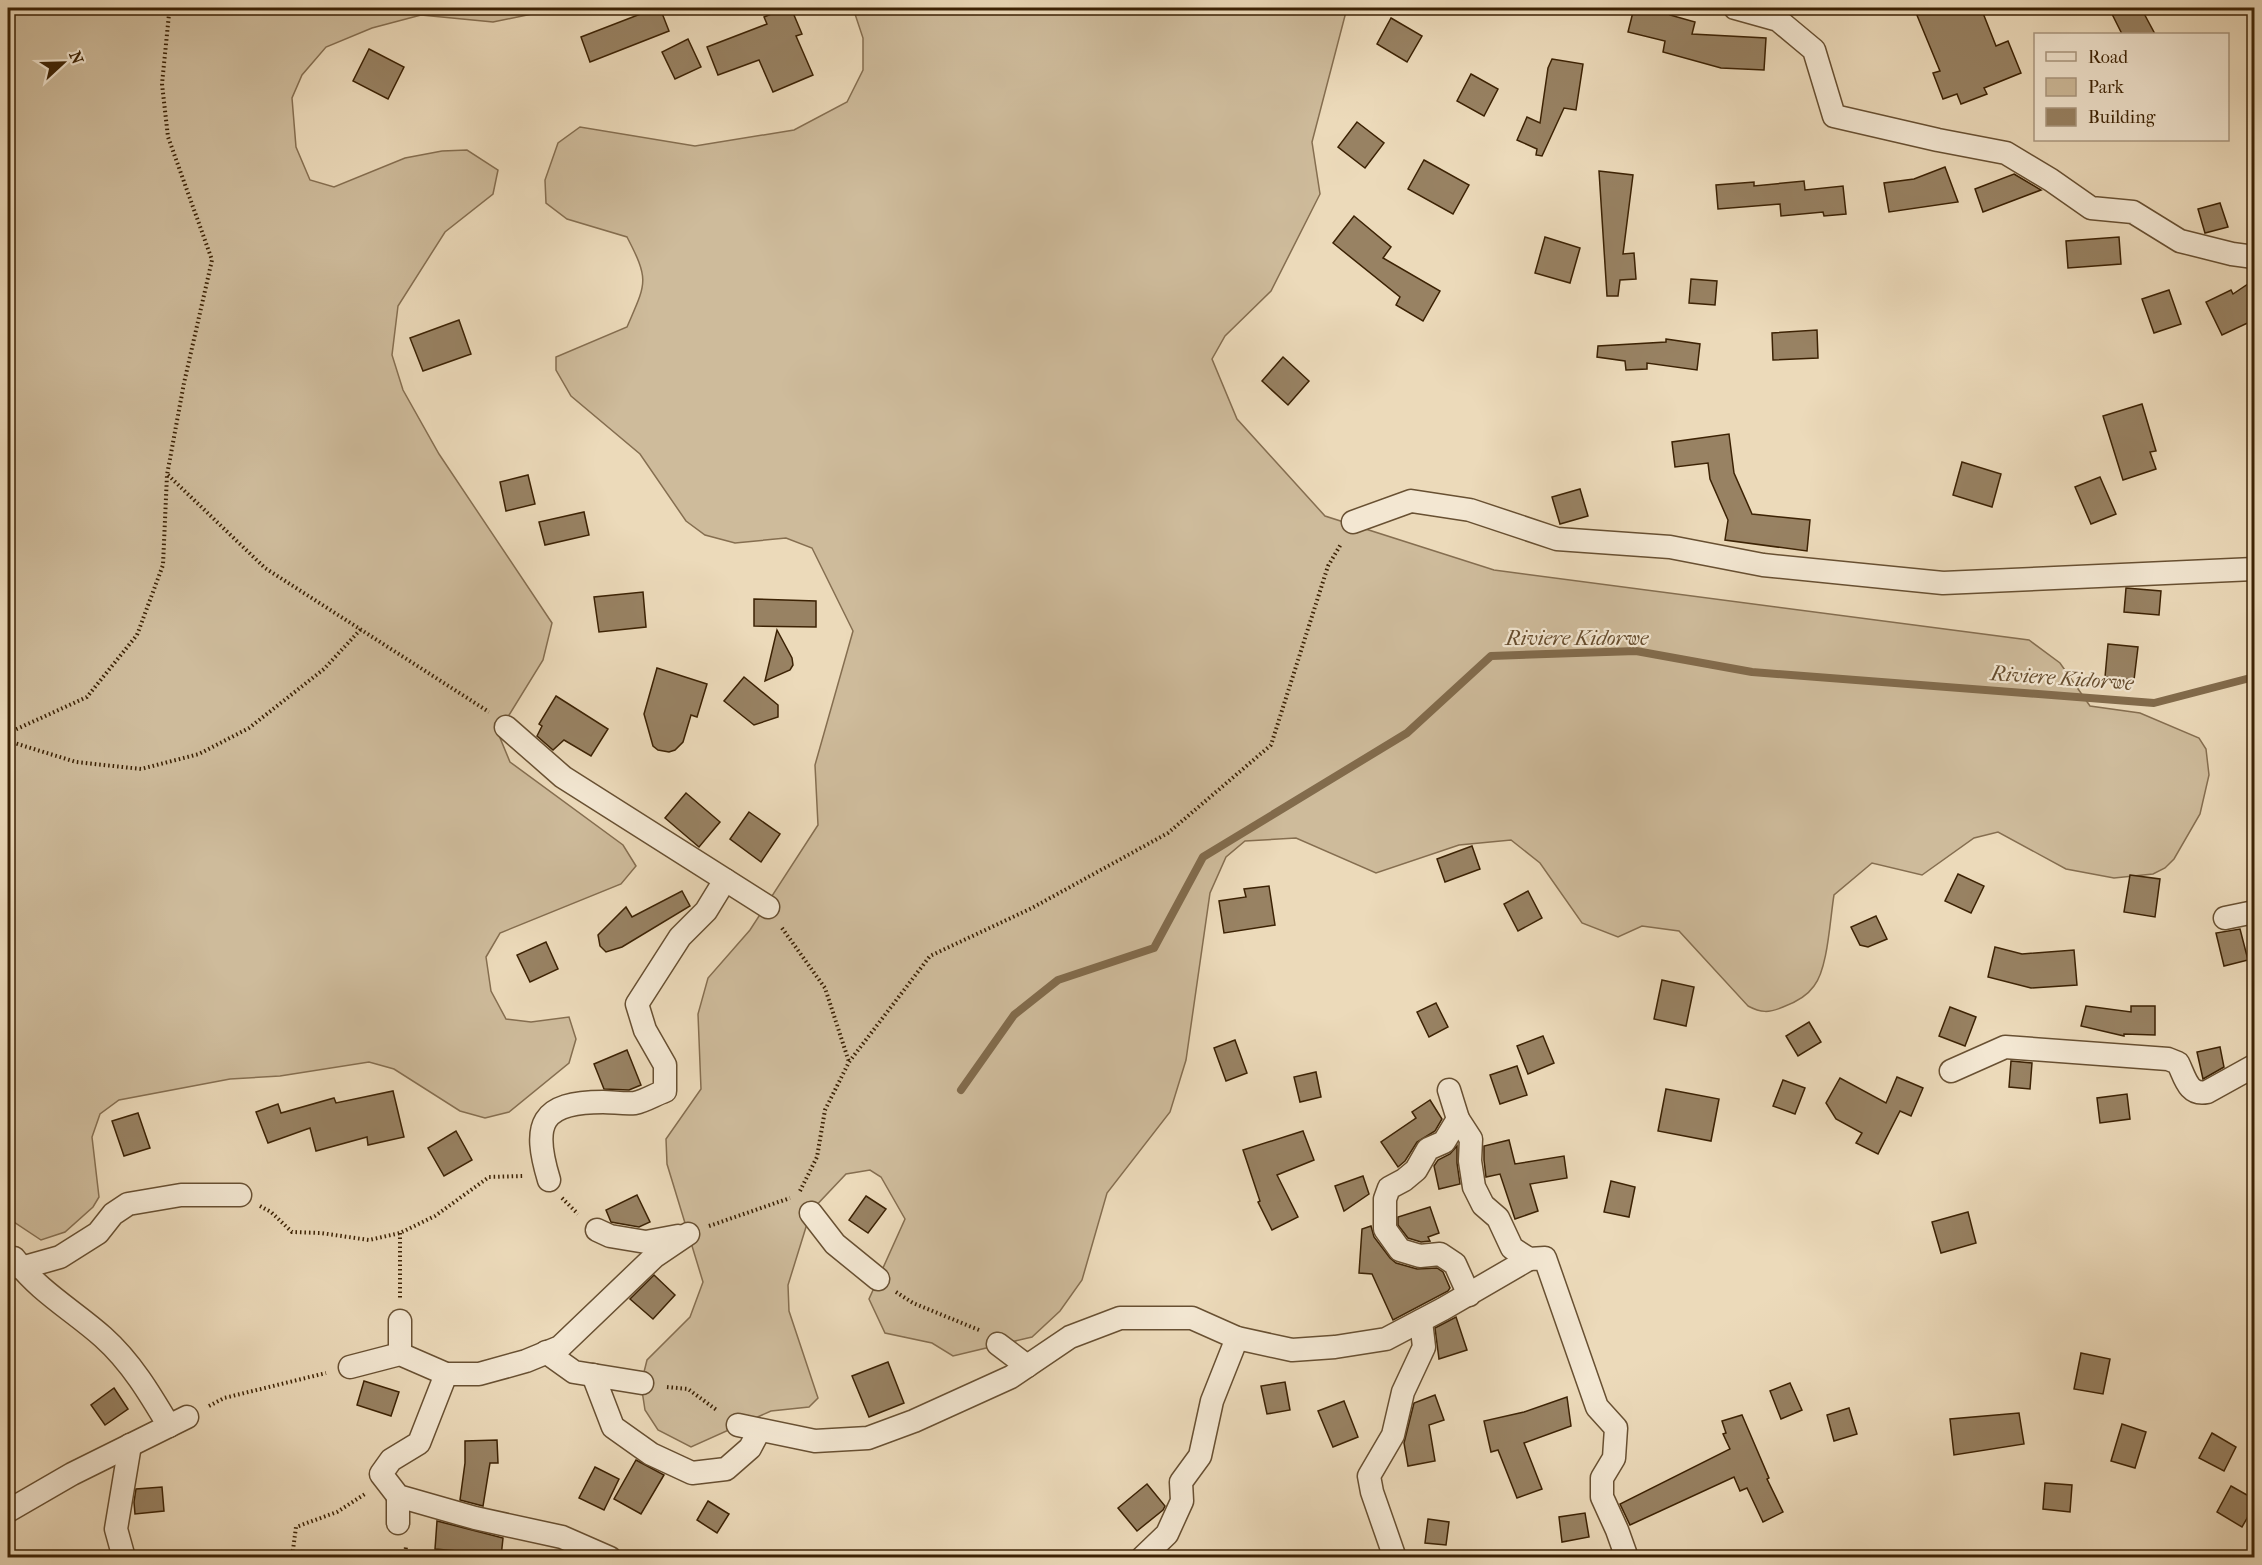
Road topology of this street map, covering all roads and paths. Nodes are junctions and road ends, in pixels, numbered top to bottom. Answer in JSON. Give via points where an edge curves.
{"nodes":[{"id":1,"x":173,"y":8,"type":"edge"},
{"id":2,"x":1735,"y":8,"type":"edge"},
{"id":3,"x":2254,"y":257,"type":"edge"},
{"id":4,"x":167,"y":475,"type":"junction"},
{"id":5,"x":1353,"y":522,"type":"joint"},
{"id":6,"x":2254,"y":569,"type":"edge"},
{"id":7,"x":361,"y":628,"type":"junction"},
{"id":8,"x":506,"y":727,"type":"joint"},
{"id":9,"x":8,"y":733,"type":"edge"},
{"id":10,"x":8,"y":741,"type":"edge"},
{"id":11,"x":725,"y":880,"type":"junction"},
{"id":12,"x":768,"y":907,"type":"joint"},
{"id":13,"x":2254,"y":912,"type":"edge"},
{"id":14,"x":2225,"y":918,"type":"dead end"},
{"id":15,"x":849,"y":1062,"type":"junction"},
{"id":16,"x":2254,"y":1066,"type":"edge"},
{"id":17,"x":1950,"y":1071,"type":"dead end"},
{"id":18,"x":1449,"y":1090,"type":"dead end"},
{"id":19,"x":1458,"y":1119,"type":"junction"},
{"id":20,"x":549,"y":1180,"type":"junction"},
{"id":21,"x":240,"y":1195,"type":"joint"},
{"id":22,"x":811,"y":1213,"type":"dead end"},
{"id":23,"x":597,"y":1230,"type":"joint"},
{"id":24,"x":400,"y":1233,"type":"junction"},
{"id":25,"x":688,"y":1234,"type":"junction"},
{"id":26,"x":8,"y":1250,"type":"edge"},
{"id":27,"x":1529,"y":1259,"type":"junction"},
{"id":28,"x":14,"y":1266,"type":"edge"},
{"id":29,"x":878,"y":1279,"type":"joint"},
{"id":30,"x":1469,"y":1294,"type":"junction"},
{"id":31,"x":400,"y":1321,"type":"joint"},
{"id":32,"x":1421,"y":1321,"type":"junction"},
{"id":33,"x":1237,"y":1338,"type":"junction"},
{"id":34,"x":998,"y":1344,"type":"joint"},
{"id":35,"x":546,"y":1352,"type":"junction"},
{"id":36,"x":400,"y":1354,"type":"junction"},
{"id":37,"x":1027,"y":1366,"type":"junction"},
{"id":38,"x":350,"y":1367,"type":"joint"},
{"id":39,"x":446,"y":1374,"type":"junction"},
{"id":40,"x":594,"y":1375,"type":"junction"},
{"id":41,"x":642,"y":1383,"type":"joint"},
{"id":42,"x":178,"y":1421,"type":"junction"},
{"id":43,"x":749,"y":1428,"type":"junction"},
{"id":44,"x":130,"y":1445,"type":"junction"},
{"id":45,"x":381,"y":1474,"type":"junction"},
{"id":46,"x":398,"y":1496,"type":"junction"},
{"id":47,"x":8,"y":1511,"type":"edge"},
{"id":48,"x":398,"y":1523,"type":"dead end"},
{"id":49,"x":124,"y":1557,"type":"edge"},
{"id":50,"x":287,"y":1557,"type":"edge"},
{"id":51,"x":610,"y":1557,"type":"edge"},
{"id":52,"x":1142,"y":1557,"type":"edge"},
{"id":53,"x":1395,"y":1557,"type":"edge"},
{"id":54,"x":1627,"y":1557,"type":"edge"}],
"edges":[{"from":1,"to":4,"type":"path","via":[[169,14],[162,84],[168,137],[212,260]]},
{"from":2,"to":3,"type":"street","via":[[1778,20],[1814,50],[1834,116],[2006,153],[2091,208],[2133,212],[2180,241]]},
{"from":4,"to":7,"type":"path","via":[[265,567]]},
{"from":4,"to":9,"type":"path","via":[[163,565],[137,635],[87,697]]},
{"from":5,"to":6,"type":"street","via":[[1411,501],[1470,510],[1557,538],[1670,547],[1764,565],[1943,583]]},
{"from":5,"to":15,"type":"path","via":[[1328,566],[1271,745],[1168,833],[1032,908],[930,956]]},
{"from":7,"to":8,"type":"path","via":[[485,708]]},
{"from":7,"to":10,"type":"path","via":[[324,669],[249,728],[199,754],[141,770],[76,762]]},
{"from":8,"to":11,"type":"street","via":[[563,777]]},
{"from":11,"to":12,"type":"street"},
{"from":11,"to":20,"type":"street","via":[[706,911],[680,937],[637,1004],[645,1030],[665,1065],[665,1091],[636,1103],[575,1103],[553,1111],[541,1130],[541,1153]]},
{"from":12,"to":15,"type":"path","via":[[825,988]]},
{"from":13,"to":14,"type":"street"},
{"from":15,"to":25,"type":"path","via":[[825,1110],[817,1157],[798,1195]]},
{"from":16,"to":17,"type":"street","via":[[2199,1093],[2192,1090],[2178,1063],[2168,1059],[2005,1047]]},
{"from":18,"to":19,"type":"street"},
{"from":19,"to":27,"type":"street","via":[[1471,1139],[1472,1178],[1483,1205],[1498,1218],[1512,1248]]},
{"from":19,"to":30,"type":"street","via":[[1444,1142],[1428,1149],[1416,1170],[1389,1188],[1385,1229],[1400,1250],[1420,1256],[1440,1254],[1455,1264]]},
{"from":20,"to":23,"type":"path","via":[[565,1202]]},
{"from":20,"to":24,"type":"path","via":[[489,1177],[435,1216]]},
{"from":21,"to":24,"type":"path","via":[[271,1212],[292,1232],[369,1240]]},
{"from":21,"to":28,"type":"street","via":[[181,1195],[128,1204],[113,1214],[98,1233],[60,1257]]},
{"from":22,"to":29,"type":"street","via":[[836,1244]]},
{"from":23,"to":25,"type":"street","via":[[646,1242]]},
{"from":24,"to":31,"type":"path"},
{"from":25,"to":35,"type":"street","via":[[654,1257],[560,1347]]},
{"from":26,"to":28,"type":"street"},
{"from":27,"to":30,"type":"street"},
{"from":27,"to":54,"type":"street","via":[[1545,1258],[1597,1407],[1616,1428],[1614,1458],[1602,1478],[1602,1497]]},
{"from":28,"to":42,"type":"street","via":[[104,1338]]},
{"from":29,"to":34,"type":"path","via":[[913,1304],[980,1331]]},
{"from":30,"to":32,"type":"street"},
{"from":31,"to":36,"type":"street"},
{"from":32,"to":33,"type":"street","via":[[1386,1339],[1335,1347],[1292,1350]]},
{"from":32,"to":53,"type":"street","via":[[1425,1347],[1403,1392],[1393,1435],[1369,1476]]},
{"from":33,"to":37,"type":"street","via":[[1192,1318],[1120,1318],[1070,1337]]},
{"from":33,"to":52,"type":"street","via":[[1212,1401],[1200,1456],[1181,1482],[1182,1501],[1167,1534]]},
{"from":34,"to":37,"type":"street"},
{"from":35,"to":39,"type":"street","via":[[480,1374]]},
{"from":35,"to":40,"type":"street","via":[[574,1372]]},
{"from":36,"to":38,"type":"street"},
{"from":36,"to":39,"type":"street"},
{"from":37,"to":43,"type":"street","via":[[914,1421],[868,1438],[815,1441]]},
{"from":38,"to":42,"type":"path","via":[[224,1398]]},
{"from":39,"to":45,"type":"street","via":[[419,1443],[391,1460]]},
{"from":40,"to":41,"type":"street"},
{"from":40,"to":43,"type":"street","via":[[613,1427],[651,1454],[692,1473],[726,1469],[750,1448]]},
{"from":41,"to":43,"type":"path","via":[[688,1389]]},
{"from":42,"to":44,"type":"street"},
{"from":44,"to":47,"type":"street"},
{"from":44,"to":49,"type":"street","via":[[116,1529]]},
{"from":45,"to":46,"type":"street"},
{"from":45,"to":50,"type":"path","via":[[364,1496],[337,1512],[296,1527],[293,1550]]},
{"from":46,"to":48,"type":"street"},
{"from":46,"to":51,"type":"street","via":[[562,1537]]}]}
